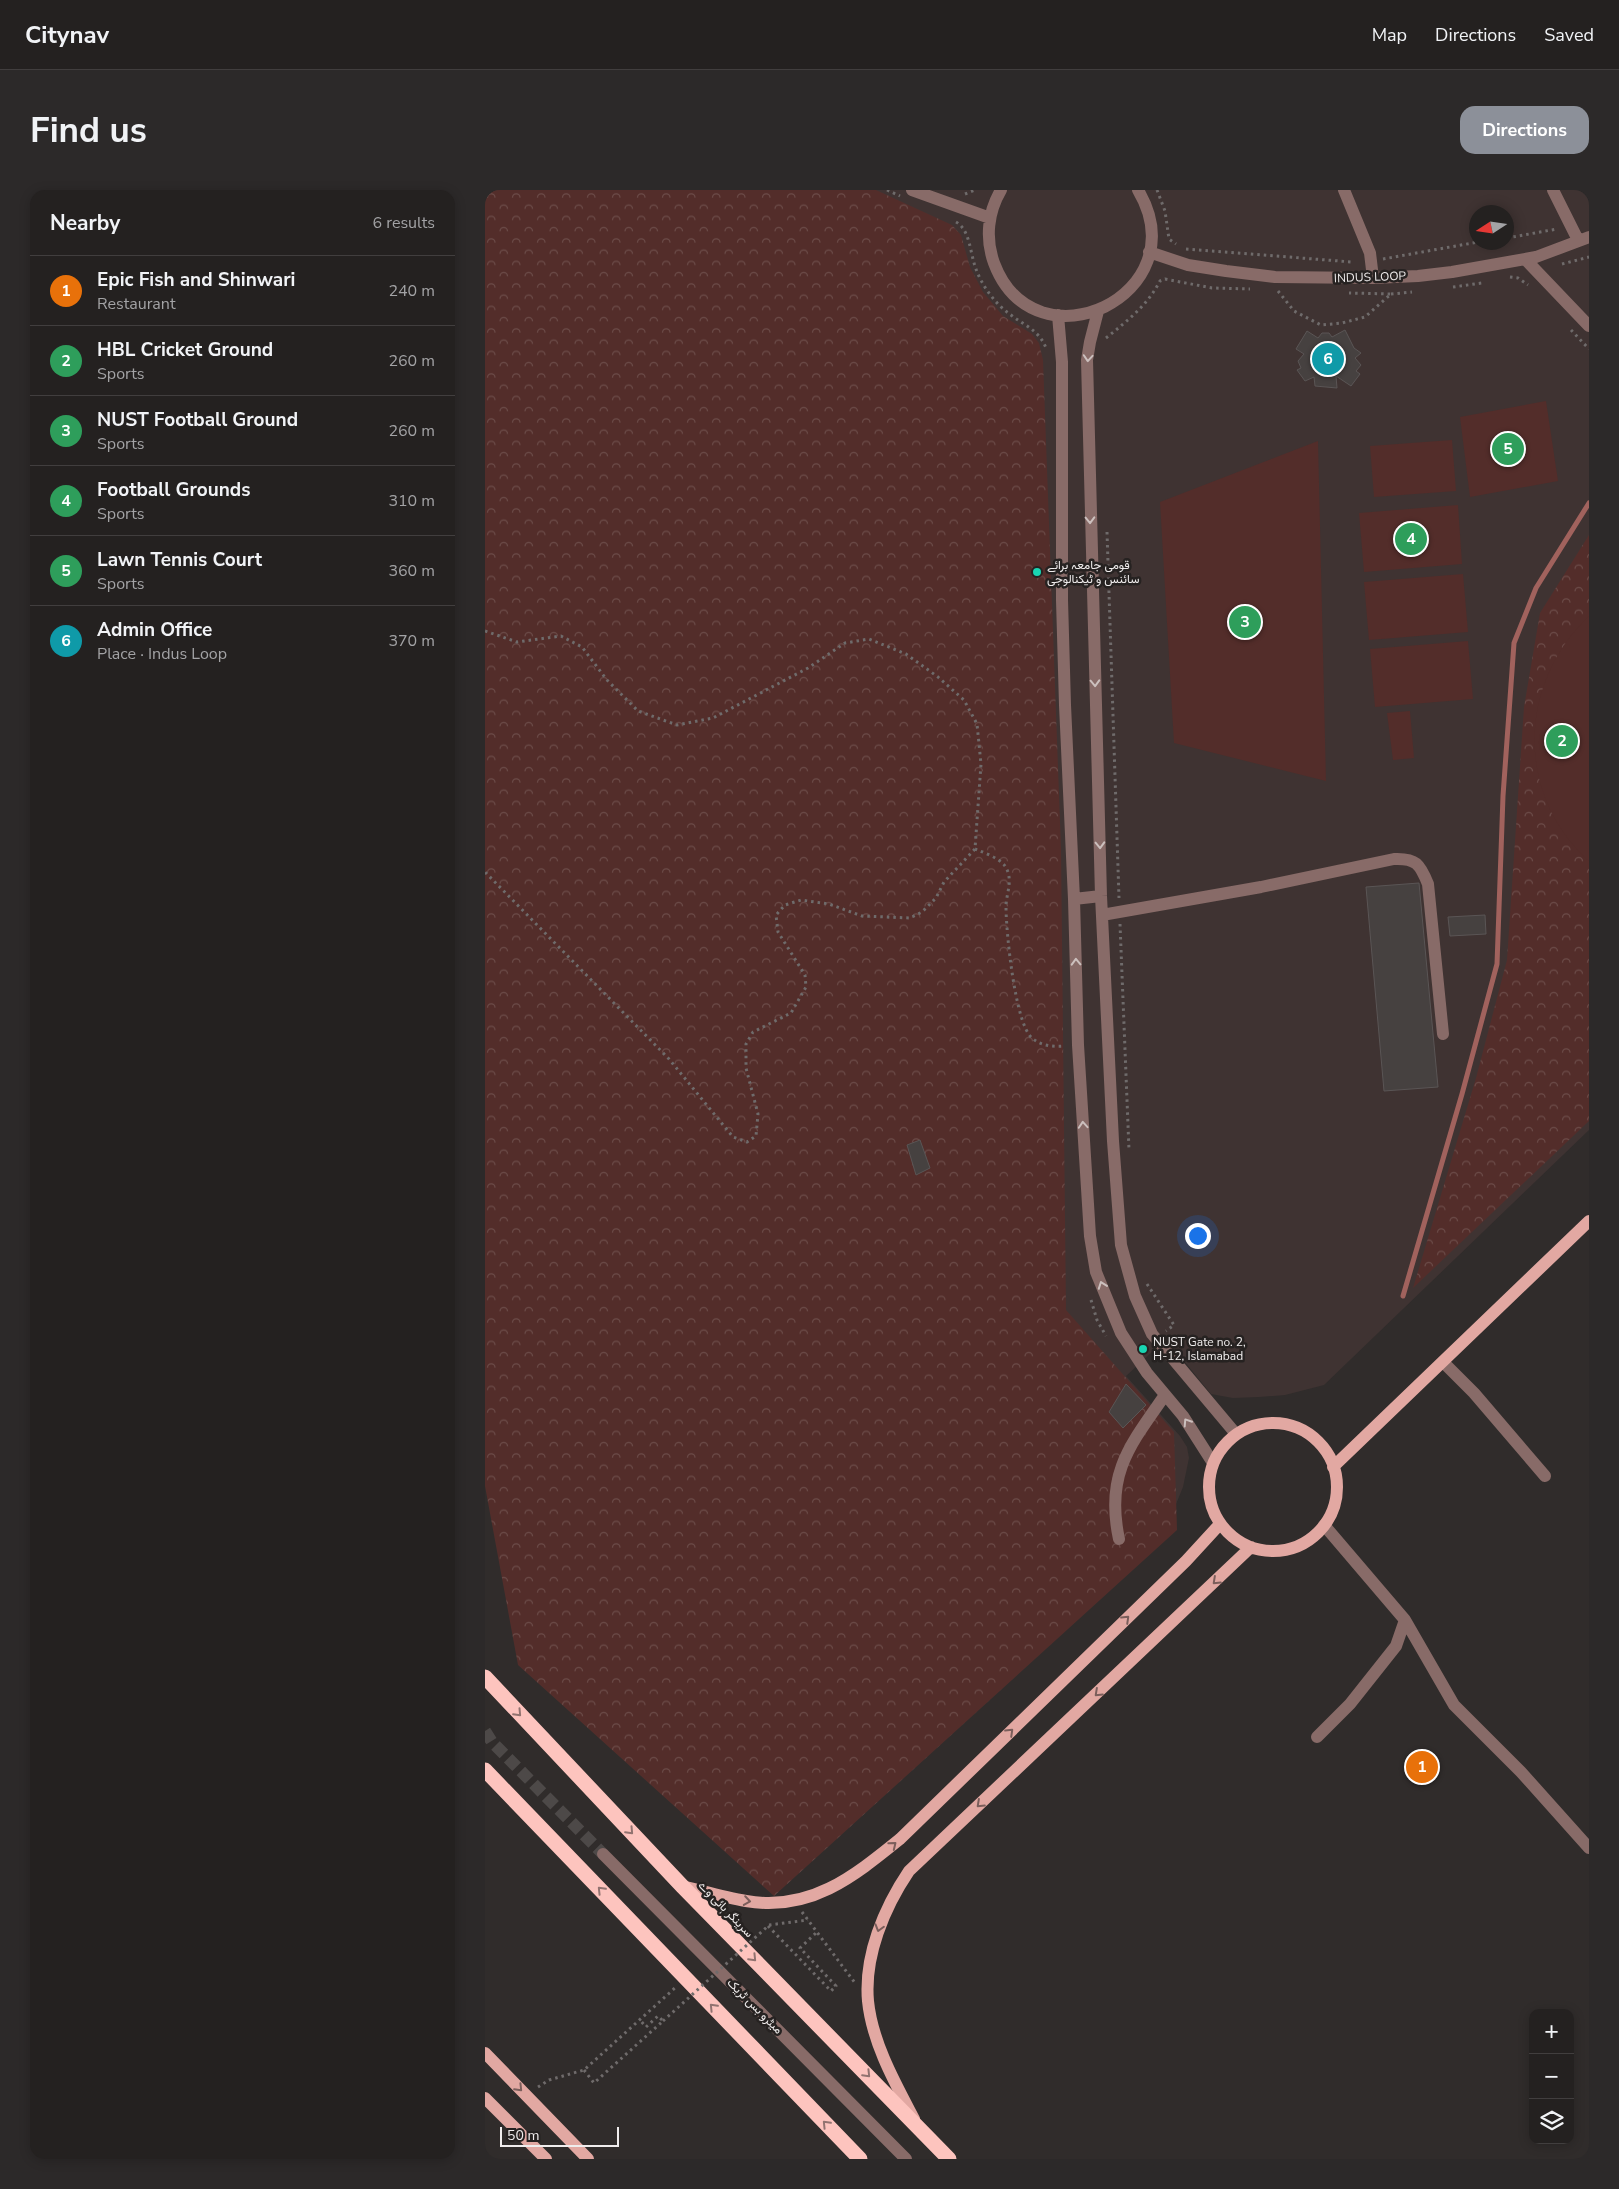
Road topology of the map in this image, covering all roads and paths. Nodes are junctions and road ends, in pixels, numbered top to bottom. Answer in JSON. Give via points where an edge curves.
{"nodes":[{"id":1,"x":887,"y":190,"type":"edge"},
{"id":2,"x":1001,"y":190,"type":"edge"},
{"id":3,"x":1137,"y":190,"type":"edge"},
{"id":4,"x":1157,"y":190,"type":"edge"},
{"id":5,"x":1344,"y":190,"type":"edge"},
{"id":6,"x":1553,"y":190,"type":"edge"},
{"id":7,"x":908,"y":194,"type":"edge"},
{"id":8,"x":990,"y":218,"type":"junction"},
{"id":9,"x":950,"y":219,"type":"dead end"},
{"id":10,"x":1570,"y":226,"type":"junction"},
{"id":11,"x":1514,"y":237,"type":"edge"},
{"id":12,"x":1583,"y":239,"type":"edge"},
{"id":13,"x":1469,"y":244,"type":"edge"},
{"id":14,"x":1149,"y":252,"type":"junction"},
{"id":15,"x":1589,"y":257,"type":"edge"},
{"id":16,"x":1525,"y":259,"type":"junction"},
{"id":17,"x":1371,"y":261,"type":"junction"},
{"id":18,"x":1558,"y":265,"type":"dead end"},
{"id":19,"x":1373,"y":278,"type":"junction"},
{"id":20,"x":1503,"y":278,"type":"dead end"},
{"id":21,"x":1486,"y":282,"type":"dead end"},
{"id":22,"x":1530,"y":287,"type":"dead end"},
{"id":23,"x":1444,"y":288,"type":"dead end"},
{"id":24,"x":1259,"y":290,"type":"dead end"},
{"id":25,"x":1268,"y":290,"type":"dead end"},
{"id":26,"x":1278,"y":291,"type":"junction"},
{"id":27,"x":1287,"y":291,"type":"dead end"},
{"id":28,"x":1419,"y":291,"type":"dead end"},
{"id":29,"x":1345,"y":293,"type":"dead end"},
{"id":30,"x":1391,"y":294,"type":"junction"},
{"id":31,"x":1098,"y":310,"type":"junction"},
{"id":32,"x":1059,"y":315,"type":"junction"},
{"id":33,"x":1589,"y":326,"type":"edge"},
{"id":34,"x":1569,"y":328,"type":"dead end"},
{"id":35,"x":1105,"y":339,"type":"dead end"},
{"id":36,"x":1589,"y":349,"type":"edge"},
{"id":37,"x":1047,"y":354,"type":"dead end"},
{"id":38,"x":1107,"y":530,"type":"dead end"},
{"id":39,"x":485,"y":631,"type":"edge"},
{"id":40,"x":975,"y":850,"type":"junction"},
{"id":41,"x":485,"y":872,"type":"edge"},
{"id":42,"x":1101,"y":896,"type":"junction"},
{"id":43,"x":1074,"y":898,"type":"junction"},
{"id":44,"x":1119,"y":910,"type":"junction"},
{"id":45,"x":1102,"y":915,"type":"junction"},
{"id":46,"x":1443,"y":1034,"type":"dead end"},
{"id":47,"x":1078,"y":1045,"type":"junction"},
{"id":48,"x":1130,"y":1156,"type":"dead end"},
{"id":49,"x":1589,"y":1221,"type":"edge"},
{"id":50,"x":1144,"y":1279,"type":"dead end"},
{"id":51,"x":1091,"y":1300,"type":"dead end"},
{"id":52,"x":1106,"y":1337,"type":"dead end"},
{"id":53,"x":1157,"y":1340,"type":"junction"},
{"id":54,"x":1443,"y":1362,"type":"junction"},
{"id":55,"x":1165,"y":1395,"type":"junction"},
{"id":56,"x":1236,"y":1434,"type":"junction"},
{"id":57,"x":1213,"y":1463,"type":"junction"},
{"id":58,"x":1333,"y":1466,"type":"junction"},
{"id":59,"x":1545,"y":1476,"type":"dead end"},
{"id":60,"x":1220,"y":1524,"type":"junction"},
{"id":61,"x":1324,"y":1525,"type":"junction"},
{"id":62,"x":1119,"y":1538,"type":"dead end"},
{"id":63,"x":1251,"y":1547,"type":"junction"},
{"id":64,"x":1405,"y":1620,"type":"junction"},
{"id":65,"x":485,"y":1677,"type":"edge"},
{"id":66,"x":1317,"y":1737,"type":"dead end"},
{"id":67,"x":485,"y":1770,"type":"edge"},
{"id":68,"x":1589,"y":1848,"type":"edge"},
{"id":69,"x":603,"y":1854,"type":"tunnel mouth"},
{"id":70,"x":682,"y":1886,"type":"junction"},
{"id":71,"x":794,"y":1901,"type":"junction"},
{"id":72,"x":808,"y":1920,"type":"junction"},
{"id":73,"x":768,"y":1926,"type":"junction"},
{"id":74,"x":817,"y":1932,"type":"junction"},
{"id":75,"x":686,"y":1978,"type":"junction"},
{"id":76,"x":868,"y":2001,"type":"junction"},
{"id":77,"x":640,"y":2020,"type":"junction"},
{"id":78,"x":663,"y":2022,"type":"junction"},
{"id":79,"x":485,"y":2053,"type":"edge"},
{"id":80,"x":584,"y":2070,"type":"junction"},
{"id":81,"x":526,"y":2094,"type":"junction"},
{"id":82,"x":485,"y":2098,"type":"edge"},
{"id":83,"x":919,"y":2128,"type":"junction"},
{"id":84,"x":583,"y":2158,"type":"edge"},
{"id":85,"x":546,"y":2159,"type":"edge"},
{"id":86,"x":860,"y":2159,"type":"edge"},
{"id":87,"x":906,"y":2159,"type":"edge"},
{"id":88,"x":949,"y":2159,"type":"edge"}],
"edges":[{"from":1,"to":7,"type":"path"},
{"from":2,"to":8,"type":"street"},
{"from":3,"to":14,"type":"street","via":[[1145,203],[1150,222]]},
{"from":4,"to":17,"type":"path","via":[[1165,211],[1169,239],[1186,249]]},
{"from":5,"to":17,"type":"street"},
{"from":6,"to":10,"type":"street"},
{"from":7,"to":8,"type":"street"},
{"from":8,"to":32,"type":"street","via":[[990,249],[1003,281],[1026,303]]},
{"from":9,"to":37,"type":"path","via":[[959,224],[966,234],[975,268],[992,298],[1010,315],[1033,328],[1043,341]]},
{"from":10,"to":11,"type":"path"},
{"from":10,"to":12,"type":"street"},
{"from":12,"to":16,"type":"street","name":"INDUS LOOP"},
{"from":13,"to":17,"type":"path"},
{"from":14,"to":19,"type":"street","name":"INDUS LOOP","via":[[1188,265],[1236,272],[1314,278]]},
{"from":14,"to":31,"type":"street","via":[[1130,289],[1117,301]]},
{"from":15,"to":18,"type":"path"},
{"from":16,"to":19,"type":"street","name":"INDUS LOOP","via":[[1418,276]]},
{"from":16,"to":33,"type":"street"},
{"from":17,"to":19,"type":"street"},
{"from":20,"to":22,"type":"path","via":[[1519,278]]},
{"from":21,"to":23,"type":"path"},
{"from":24,"to":35,"type":"path","via":[[1212,288],[1165,279],[1160,281],[1137,314]]},
{"from":25,"to":26,"type":"path"},
{"from":26,"to":27,"type":"path"},
{"from":26,"to":30,"type":"path","via":[[1294,311],[1321,325],[1365,317]]},
{"from":28,"to":30,"type":"path"},
{"from":29,"to":30,"type":"path"},
{"from":31,"to":32,"type":"street","via":[[1081,315]]},
{"from":31,"to":42,"type":"street","one_way":true,"via":[[1087,360]]},
{"from":32,"to":43,"type":"street","via":[[1062,362],[1061,600]]},
{"from":34,"to":36,"type":"path"},
{"from":38,"to":44,"type":"path"},
{"from":39,"to":40,"type":"path","via":[[517,642],[561,636],[583,647],[607,680],[638,711],[677,725],[713,718],[808,668],[845,643],[869,639],[905,654],[964,700],[977,724],[981,764]]},
{"from":40,"to":41,"type":"path","via":[[944,882],[936,898],[922,912],[910,918],[862,916],[829,904],[801,900],[785,905],[776,915],[778,932],[805,975],[806,987],[791,1013],[753,1032],[746,1044],[746,1068],[758,1114],[756,1136],[747,1142],[733,1137],[669,1059]]},
{"from":40,"to":47,"type":"path","via":[[1004,865],[1009,875],[1006,906],[1014,988],[1030,1037],[1040,1044]]},
{"from":42,"to":43,"type":"street"},
{"from":42,"to":45,"type":"street"},
{"from":47,"to":43,"type":"street","one_way":true},
{"from":44,"to":45,"type":"street"},
{"from":44,"to":46,"type":"street","via":[[1261,887],[1408,858],[1417,863],[1428,884]]},
{"from":44,"to":48,"type":"path"},
{"from":45,"to":53,"type":"street","via":[[1121,1245],[1135,1296]]},
{"from":55,"to":47,"type":"street","one_way":true,"via":[[1121,1333],[1097,1272],[1090,1236]]},
{"from":49,"to":54,"type":"main road"},
{"from":50,"to":53,"type":"path","via":[[1174,1324]]},
{"from":51,"to":52,"type":"path"},
{"from":53,"to":56,"type":"street"},
{"from":54,"to":58,"type":"main road"},
{"from":54,"to":59,"type":"street"},
{"from":57,"to":55,"type":"street","one_way":true,"via":[[1183,1416]]},
{"from":55,"to":62,"type":"street","via":[[1139,1431],[1120,1468],[1114,1496]]},
{"from":56,"to":57,"type":"main road"},
{"from":56,"to":58,"type":"main road","via":[[1265,1423],[1296,1427],[1324,1449]]},
{"from":57,"to":60,"type":"main road","via":[[1209,1484],[1211,1505]]},
{"from":58,"to":61,"type":"main road","via":[[1337,1487],[1333,1507]]},
{"from":60,"to":63,"type":"main road","via":[[1234,1538]]},
{"from":71,"to":60,"type":"main road","one_way":true,"via":[[836,1887],[899,1839],[1186,1561]]},
{"from":61,"to":63,"type":"main road","via":[[1309,1539],[1292,1548],[1271,1551]]},
{"from":61,"to":64,"type":"street"},
{"from":63,"to":76,"type":"main road","one_way":true,"via":[[909,1872],[892,1896],[879,1926],[870,1969]]},
{"from":64,"to":66,"type":"street","via":[[1396,1646],[1351,1704]]},
{"from":64,"to":68,"type":"street","via":[[1454,1705],[1521,1772]]},
{"from":65,"to":70,"type":"highway","name":"سرینگر ہائی وے","one_way":true},
{"from":75,"to":67,"type":"highway","one_way":true},
{"from":69,"to":87,"type":"street","name":"میٹرو بس ٹریک"},
{"from":70,"to":71,"type":"main road","one_way":true,"via":[[746,1901]]},
{"from":70,"to":83,"type":"highway","name":"سرینگر ہائی وے","one_way":true},
{"from":71,"to":72,"type":"path"},
{"from":72,"to":73,"type":"path"},
{"from":72,"to":74,"type":"path"},
{"from":73,"to":74,"type":"path","via":[[831,1991],[836,1986],[800,1948]]},
{"from":73,"to":78,"type":"path","bridge":true},
{"from":74,"to":76,"type":"path"},
{"from":75,"to":77,"type":"path"},
{"from":86,"to":75,"type":"highway","one_way":true},
{"from":76,"to":83,"type":"main road","via":[[873,2026],[895,2084]]},
{"from":77,"to":78,"type":"path","via":[[646,2027],[658,2016]]},
{"from":77,"to":80,"type":"path"},
{"from":78,"to":80,"type":"path","via":[[594,2083]]},
{"from":79,"to":81,"type":"main road","one_way":true},
{"from":80,"to":81,"type":"path","via":[[549,2080]]},
{"from":81,"to":84,"type":"main road"},
{"from":82,"to":85,"type":"main road"},
{"from":83,"to":88,"type":"highway","name":"سرینگر ہائی وے"}]}
